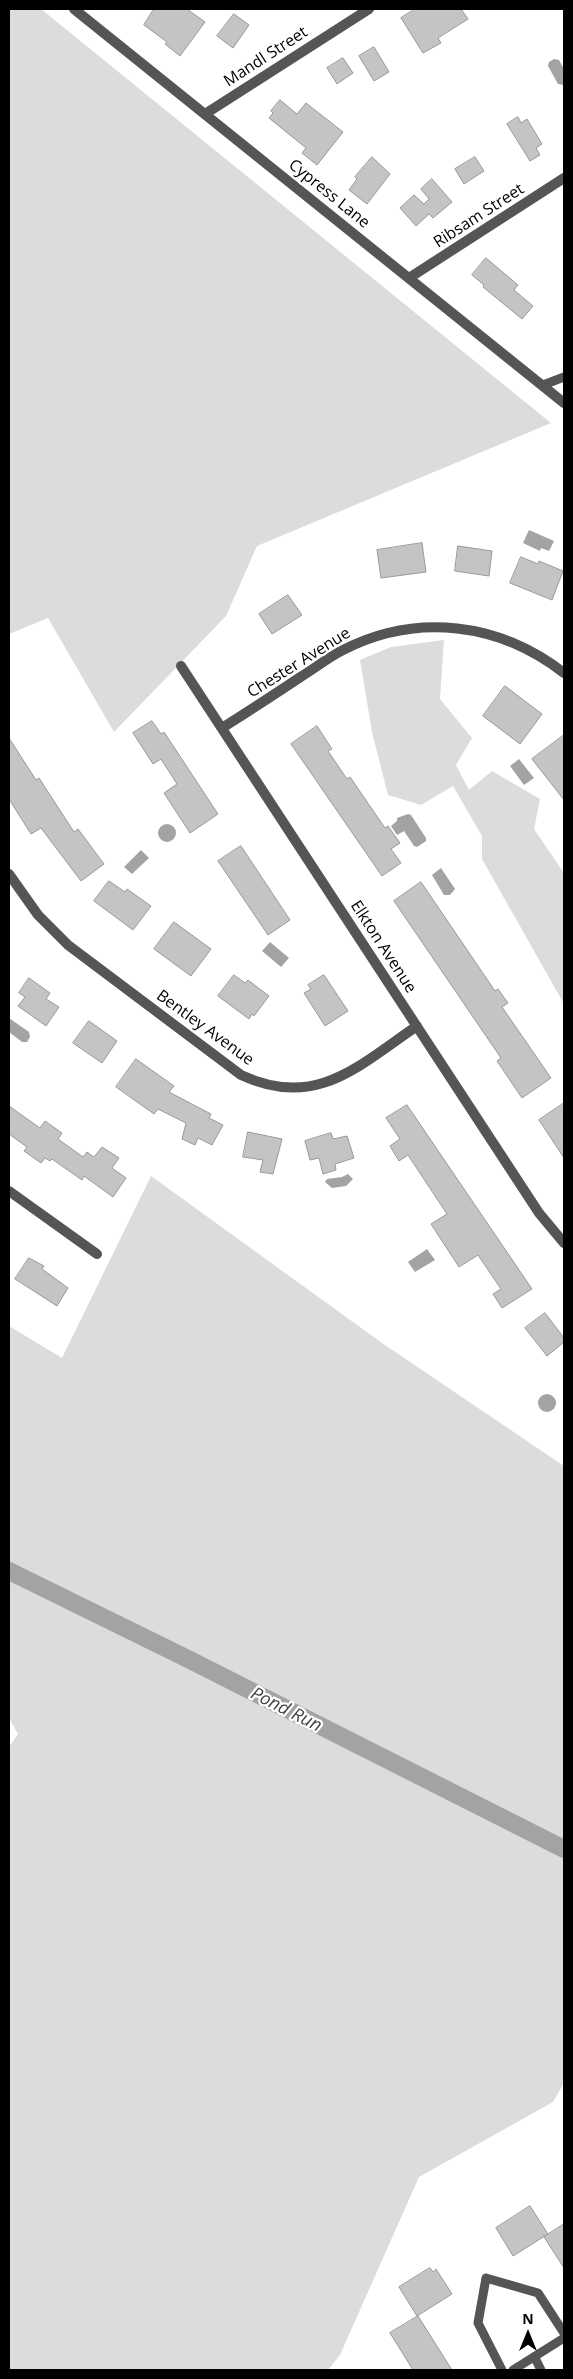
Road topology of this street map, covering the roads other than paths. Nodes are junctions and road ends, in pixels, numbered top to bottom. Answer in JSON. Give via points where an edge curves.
{"nodes":[{"id":1,"x":74,"y":9,"type":"edge"},
{"id":2,"x":370,"y":9,"type":"edge"},
{"id":3,"x":205,"y":114,"type":"junction"},
{"id":4,"x":564,"y":178,"type":"edge"},
{"id":5,"x":409,"y":278,"type":"junction"},
{"id":6,"x":564,"y":377,"type":"edge"},
{"id":7,"x":543,"y":385,"type":"junction"},
{"id":8,"x":564,"y":402,"type":"edge"},
{"id":9,"x":181,"y":666,"type":"dead end"},
{"id":10,"x":564,"y":673,"type":"edge"},
{"id":11,"x":222,"y":728,"type":"junction"},
{"id":12,"x":9,"y":874,"type":"edge"},
{"id":13,"x":417,"y":1026,"type":"junction"},
{"id":14,"x":9,"y":1192,"type":"edge"},
{"id":15,"x":564,"y":1243,"type":"edge"},
{"id":16,"x":97,"y":1254,"type":"dead end"},
{"id":17,"x":564,"y":2333,"type":"edge"},
{"id":18,"x":564,"y":2338,"type":"edge"},
{"id":19,"x":535,"y":2358,"type":"junction"},
{"id":20,"x":502,"y":2370,"type":"edge"},
{"id":21,"x":513,"y":2370,"type":"edge"},
{"id":22,"x":541,"y":2370,"type":"edge"}],
"edges":[{"from":1,"to":3,"type":"street","name":"Cypress Lane"},
{"from":2,"to":3,"type":"street","name":"Mandl Street"},
{"from":3,"to":5,"type":"street","name":"Cypress Lane"},
{"from":4,"to":5,"type":"street","name":"Ribsam Street"},
{"from":5,"to":7,"type":"street","name":"Cypress Lane"},
{"from":6,"to":7,"type":"lane"},
{"from":7,"to":8,"type":"street","name":"Cypress Lane"},
{"from":9,"to":11,"type":"street","name":"Elkton Avenue"},
{"from":10,"to":11,"type":"street","name":"Chester Avenue","via":[[520,645],[491,634],[436,626],[405,629],[371,637],[342,650]]},
{"from":11,"to":13,"type":"street","name":"Elkton Avenue"},
{"from":12,"to":13,"type":"street","name":"Bentley Avenue","via":[[38,915],[68,945],[241,1075],[258,1083],[296,1089],[316,1086],[344,1075]]},
{"from":13,"to":15,"type":"street","name":"Elkton Avenue","via":[[539,1213]]},
{"from":14,"to":16,"type":"street"},
{"from":17,"to":20,"type":"lane","via":[[538,2293],[486,2278],[478,2323]]},
{"from":18,"to":19,"type":"lane"},
{"from":19,"to":21,"type":"lane"},
{"from":19,"to":22,"type":"lane"}]}
